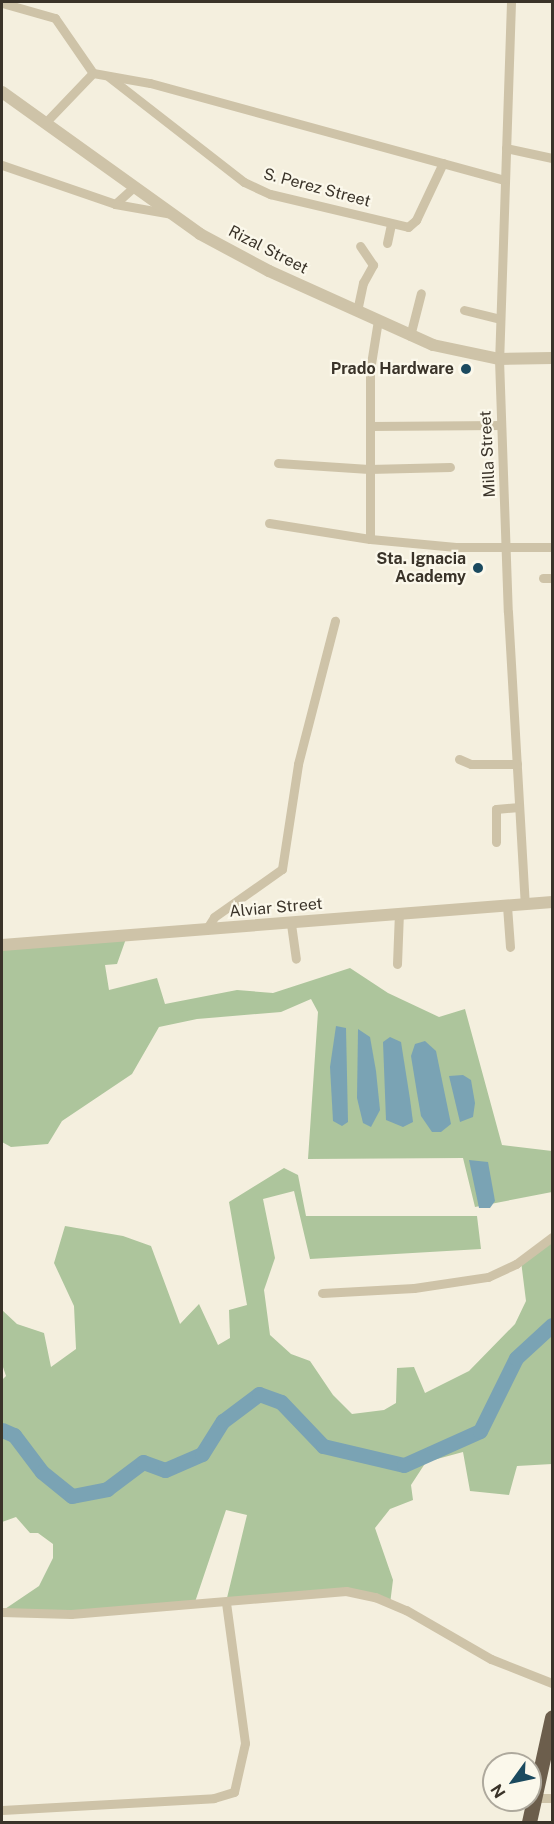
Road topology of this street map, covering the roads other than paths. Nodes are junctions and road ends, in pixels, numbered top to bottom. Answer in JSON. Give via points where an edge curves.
{"nodes":[{"id":1,"x":511,"y":2,"type":"edge"},
{"id":2,"x":2,"y":3,"type":"edge"},
{"id":3,"x":93,"y":73,"type":"junction"},
{"id":4,"x":107,"y":76,"type":"junction"},
{"id":5,"x":2,"y":92,"type":"edge"},
{"id":6,"x":45,"y":123,"type":"junction"},
{"id":7,"x":506,"y":148,"type":"junction"},
{"id":8,"x":552,"y":158,"type":"edge"},
{"id":9,"x":443,"y":163,"type":"junction"},
{"id":10,"x":2,"y":165,"type":"edge"},
{"id":11,"x":502,"y":179,"type":"junction"},
{"id":12,"x":134,"y":187,"type":"junction"},
{"id":13,"x":115,"y":204,"type":"junction"},
{"id":14,"x":174,"y":215,"type":"junction"},
{"id":15,"x":391,"y":224,"type":"junction"},
{"id":16,"x":387,"y":243,"type":"dead end"},
{"id":17,"x":360,"y":246,"type":"dead end"},
{"id":18,"x":421,"y":293,"type":"dead end"},
{"id":19,"x":464,"y":310,"type":"dead end"},
{"id":20,"x":357,"y":311,"type":"junction"},
{"id":21,"x":500,"y":319,"type":"junction"},
{"id":22,"x":378,"y":320,"type":"junction"},
{"id":23,"x":410,"y":336,"type":"junction"},
{"id":24,"x":552,"y":358,"type":"edge"},
{"id":25,"x":500,"y":359,"type":"junction"},
{"id":26,"x":501,"y":425,"type":"junction"},
{"id":27,"x":370,"y":426,"type":"junction"},
{"id":28,"x":278,"y":463,"type":"dead end"},
{"id":29,"x":450,"y":467,"type":"dead end"},
{"id":30,"x":369,"y":469,"type":"junction"},
{"id":31,"x":269,"y":523,"type":"dead end"},
{"id":32,"x":370,"y":539,"type":"junction"},
{"id":33,"x":508,"y":546,"type":"junction"},
{"id":34,"x":552,"y":546,"type":"edge"},
{"id":35,"x":335,"y":621,"type":"dead end"},
{"id":36,"x":459,"y":759,"type":"dead end"},
{"id":37,"x":516,"y":764,"type":"junction"},
{"id":38,"x":519,"y":807,"type":"junction"},
{"id":39,"x":496,"y":842,"type":"dead end"},
{"id":40,"x":552,"y":902,"type":"edge"},
{"id":41,"x":525,"y":905,"type":"junction"},
{"id":42,"x":507,"y":906,"type":"junction"},
{"id":43,"x":399,"y":913,"type":"junction"},
{"id":44,"x":291,"y":924,"type":"junction"},
{"id":45,"x":206,"y":930,"type":"junction"},
{"id":46,"x":2,"y":945,"type":"edge"},
{"id":47,"x":510,"y":947,"type":"dead end"},
{"id":48,"x":296,"y":959,"type":"dead end"},
{"id":49,"x":397,"y":964,"type":"dead end"},
{"id":50,"x":552,"y":1237,"type":"edge"},
{"id":51,"x":322,"y":1293,"type":"dead end"},
{"id":52,"x":226,"y":1602,"type":"junction"},
{"id":53,"x":2,"y":1612,"type":"edge"},
{"id":54,"x":552,"y":1683,"type":"edge"},
{"id":55,"x":552,"y":1717,"type":"edge"},
{"id":56,"x":542,"y":1768,"type":"edge"},
{"id":57,"x":2,"y":1810,"type":"edge"}],
"edges":[{"from":1,"to":7,"type":"street","name":"Milla Street"},
{"from":2,"to":3,"type":"street","via":[[55,18]]},
{"from":3,"to":4,"type":"street"},
{"from":3,"to":6,"type":"street"},
{"from":4,"to":9,"type":"street","via":[[150,83]]},
{"from":4,"to":15,"type":"street","name":"S. Perez Street","via":[[244,182],[270,194]]},
{"from":5,"to":6,"type":"street","name":"Rizal Street"},
{"from":6,"to":12,"type":"street","name":"Rizal Street"},
{"from":7,"to":8,"type":"street"},
{"from":7,"to":11,"type":"street","name":"Milla Street"},
{"from":9,"to":11,"type":"street"},
{"from":9,"to":15,"type":"street","name":"S. Perez Street","via":[[413,226]]},
{"from":10,"to":13,"type":"street"},
{"from":11,"to":21,"type":"street","name":"Milla Street"},
{"from":12,"to":13,"type":"street"},
{"from":12,"to":14,"type":"street","name":"Rizal Street"},
{"from":13,"to":14,"type":"street"},
{"from":14,"to":20,"type":"street","name":"Rizal Street","via":[[269,271]]},
{"from":15,"to":16,"type":"street"},
{"from":17,"to":20,"type":"street","via":[[373,266],[363,283]]},
{"from":18,"to":23,"type":"street"},
{"from":19,"to":21,"type":"street"},
{"from":20,"to":22,"type":"street","name":"Rizal Street"},
{"from":21,"to":25,"type":"street","name":"Milla Street"},
{"from":22,"to":23,"type":"street","name":"Rizal Street"},
{"from":22,"to":27,"type":"street","via":[[371,356]]},
{"from":23,"to":25,"type":"street","name":"Rizal Street"},
{"from":24,"to":25,"type":"street","name":"Rizal Street"},
{"from":25,"to":26,"type":"street","name":"Milla Street"},
{"from":26,"to":27,"type":"street"},
{"from":26,"to":33,"type":"street","name":"Milla Street"},
{"from":27,"to":30,"type":"street"},
{"from":28,"to":30,"type":"street"},
{"from":29,"to":30,"type":"street"},
{"from":30,"to":32,"type":"street"},
{"from":31,"to":32,"type":"street"},
{"from":32,"to":33,"type":"street","via":[[456,547]]},
{"from":33,"to":34,"type":"street"},
{"from":33,"to":37,"type":"street","name":"Milla Street"},
{"from":35,"to":45,"type":"street","via":[[296,773],[282,869],[214,917]]},
{"from":36,"to":37,"type":"street","via":[[471,764]]},
{"from":37,"to":38,"type":"street","name":"Milla Street"},
{"from":38,"to":39,"type":"street","via":[[496,809]]},
{"from":38,"to":41,"type":"street","name":"Milla Street"},
{"from":40,"to":41,"type":"street","name":"Alviar Street"},
{"from":41,"to":42,"type":"street","name":"Alviar Street"},
{"from":42,"to":43,"type":"street","name":"Alviar Street"},
{"from":42,"to":47,"type":"street"},
{"from":43,"to":44,"type":"street","name":"Alviar Street"},
{"from":43,"to":49,"type":"street"},
{"from":44,"to":45,"type":"street","name":"Alviar Street"},
{"from":44,"to":48,"type":"street"},
{"from":45,"to":46,"type":"street","name":"Alviar Street"},
{"from":50,"to":51,"type":"street","via":[[516,1264],[488,1277],[414,1288]]},
{"from":52,"to":53,"type":"street","via":[[71,1614]]},
{"from":52,"to":54,"type":"street","via":[[346,1591],[375,1597],[406,1610],[491,1659]]},
{"from":52,"to":57,"type":"street","via":[[245,1743],[234,1792],[214,1798]]},
{"from":55,"to":56,"type":"highway"}]}
